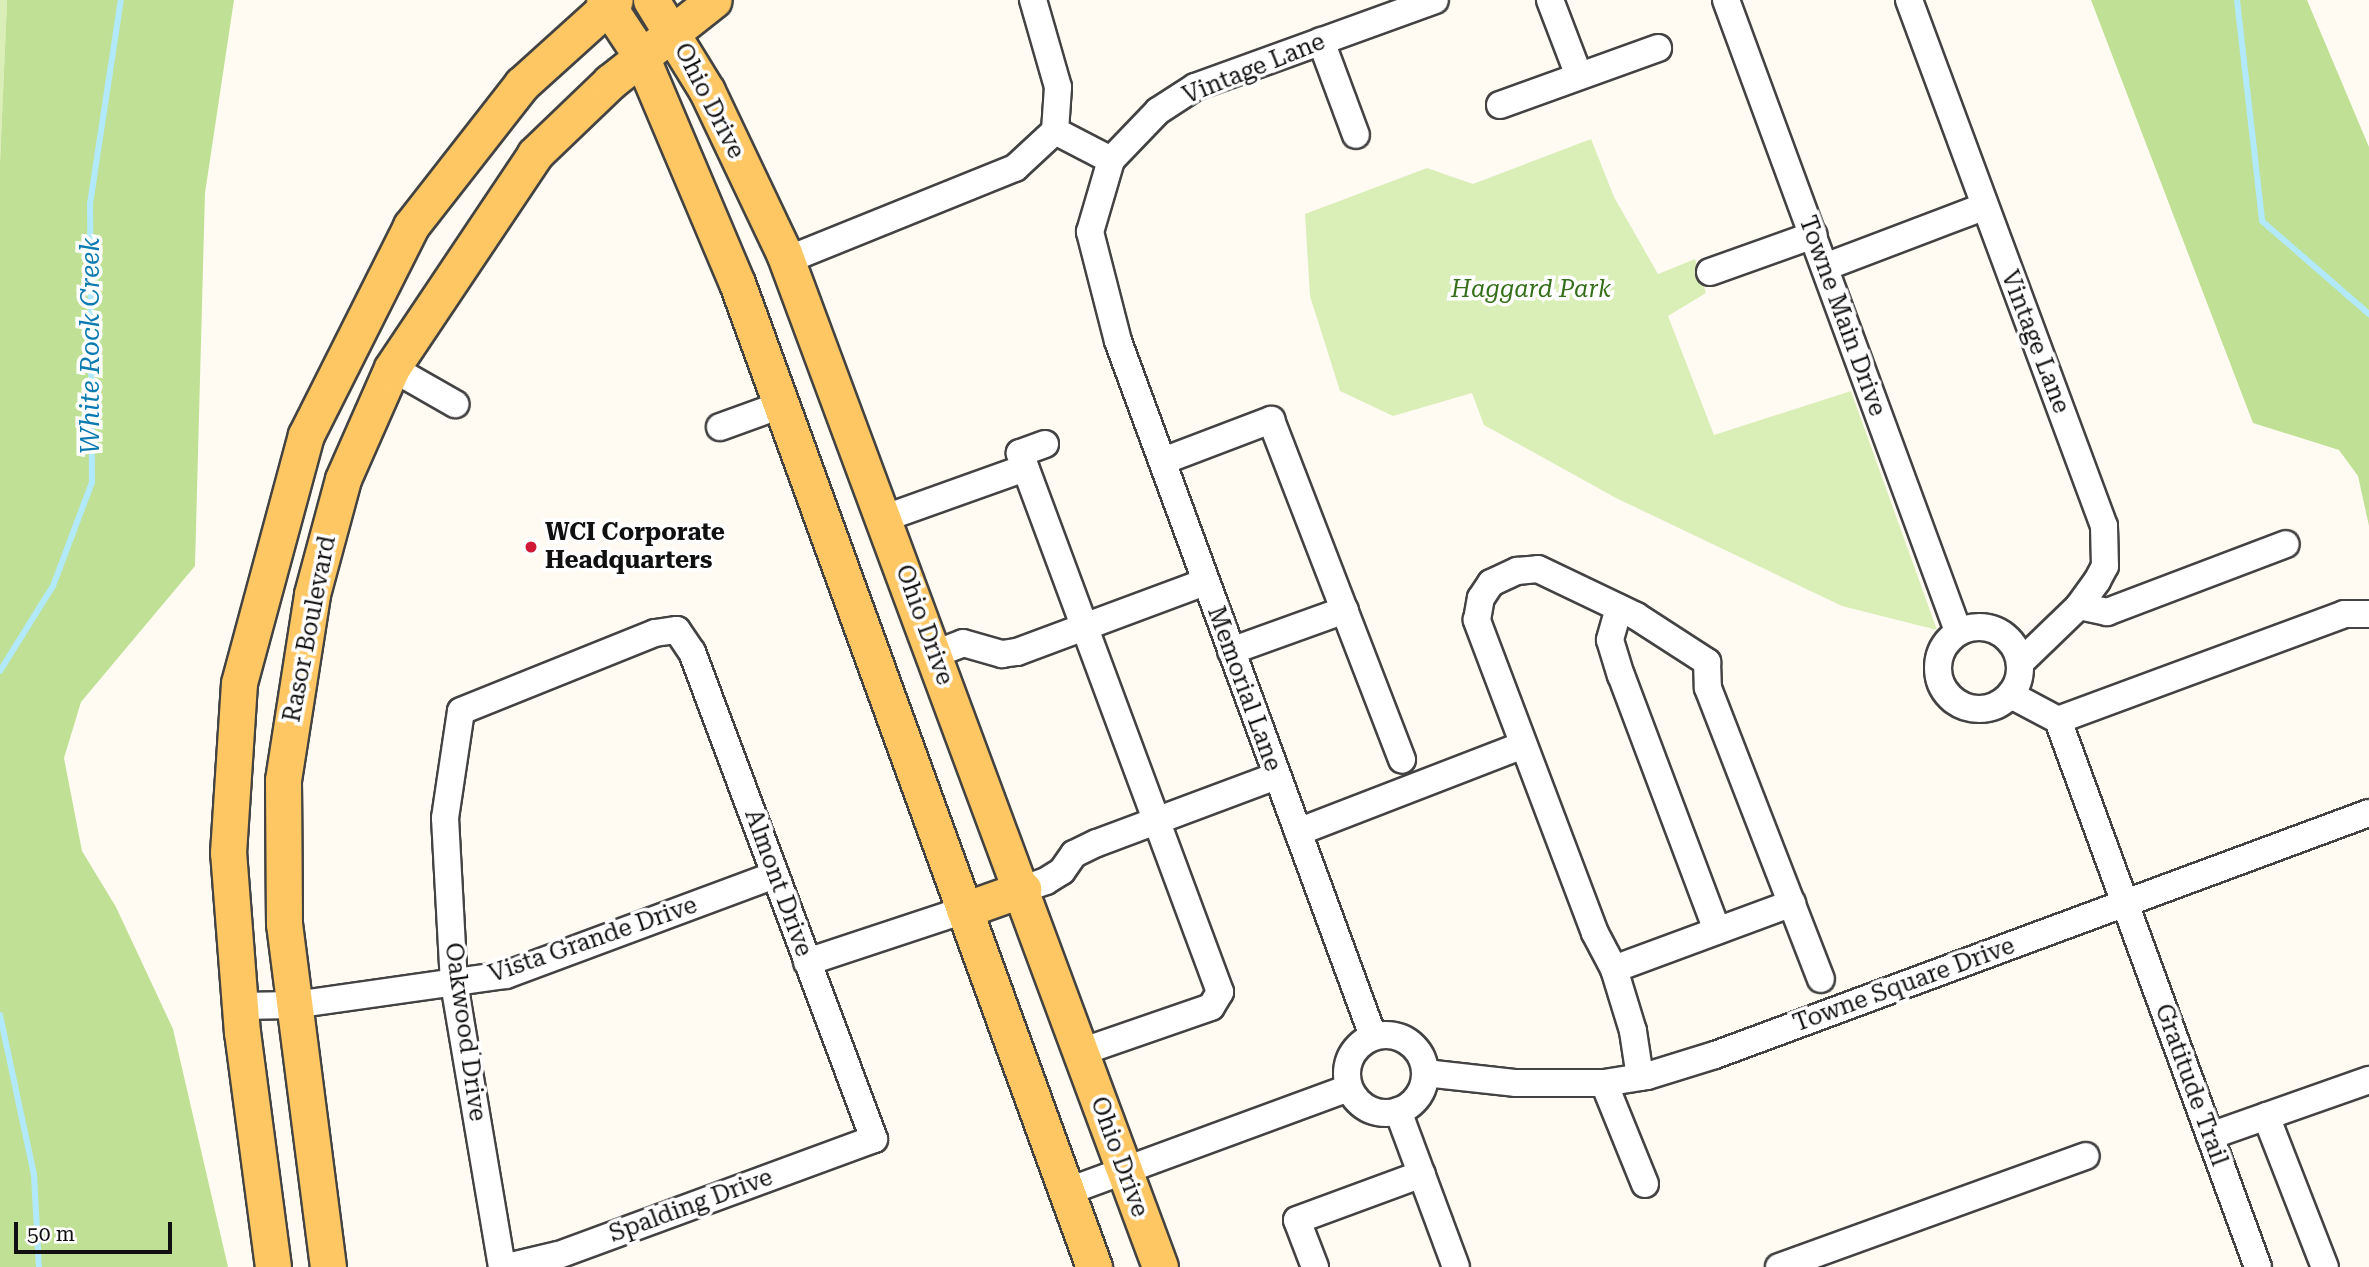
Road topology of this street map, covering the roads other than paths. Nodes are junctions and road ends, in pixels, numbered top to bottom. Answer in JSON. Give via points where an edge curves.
{"nodes":[{"id":1,"x":650,"y":0,"type":"edge"},
{"id":2,"x":714,"y":0,"type":"edge"},
{"id":3,"x":1032,"y":0,"type":"edge"},
{"id":4,"x":1435,"y":0,"type":"edge"},
{"id":5,"x":1550,"y":0,"type":"edge"},
{"id":6,"x":1726,"y":0,"type":"edge"},
{"id":7,"x":1909,"y":0,"type":"edge"},
{"id":8,"x":609,"y":2,"type":"edge"},
{"id":9,"x":1399,"y":6,"type":"edge"},
{"id":10,"x":673,"y":32,"type":"junction"},
{"id":11,"x":1321,"y":41,"type":"junction"},
{"id":12,"x":1658,"y":48,"type":"dead end"},
{"id":13,"x":641,"y":56,"type":"junction"},
{"id":14,"x":1579,"y":76,"type":"junction"},
{"id":15,"x":1500,"y":105,"type":"dead end"},
{"id":16,"x":1055,"y":131,"type":"junction"},
{"id":17,"x":1356,"y":135,"type":"dead end"},
{"id":18,"x":1111,"y":160,"type":"junction"},
{"id":19,"x":1983,"y":207,"type":"junction"},
{"id":20,"x":1814,"y":235,"type":"junction"},
{"id":21,"x":787,"y":260,"type":"junction"},
{"id":22,"x":1825,"y":267,"type":"junction"},
{"id":23,"x":1710,"y":272,"type":"dead end"},
{"id":24,"x":1118,"y":341,"type":"joint"},
{"id":25,"x":350,"y":347,"type":"junction"},
{"id":26,"x":392,"y":369,"type":"junction"},
{"id":27,"x":835,"y":385,"type":"junction"},
{"id":28,"x":455,"y":404,"type":"dead end"},
{"id":29,"x":781,"y":405,"type":"junction"},
{"id":30,"x":720,"y":427,"type":"dead end"},
{"id":31,"x":1045,"y":444,"type":"dead end"},
{"id":32,"x":1163,"y":461,"type":"junction"},
{"id":33,"x":1025,"y":468,"type":"junction"},
{"id":34,"x":885,"y":518,"type":"junction"},
{"id":35,"x":2286,"y":544,"type":"dead end"},
{"id":36,"x":1205,"y":582,"type":"junction"},
{"id":37,"x":2079,"y":606,"type":"junction"},
{"id":38,"x":1619,"y":608,"type":"junction"},
{"id":39,"x":1345,"y":611,"type":"junction"},
{"id":40,"x":2369,"y":614,"type":"edge"},
{"id":41,"x":1085,"y":626,"type":"junction"},
{"id":42,"x":677,"y":631,"type":"joint"},
{"id":43,"x":1958,"y":631,"type":"junction"},
{"id":44,"x":1231,"y":651,"type":"junction"},
{"id":45,"x":935,"y":654,"type":"junction"},
{"id":46,"x":2021,"y":662,"type":"junction"},
{"id":47,"x":880,"y":675,"type":"junction"},
{"id":48,"x":239,"y":684,"type":"junction"},
{"id":49,"x":2011,"y":695,"type":"junction"},
{"id":50,"x":296,"y":699,"type":"junction"},
{"id":51,"x":2058,"y":720,"type":"junction"},
{"id":52,"x":1523,"y":746,"type":"junction"},
{"id":53,"x":1402,"y":760,"type":"dead end"},
{"id":54,"x":1276,"y":776,"type":"junction"},
{"id":55,"x":2369,"y":813,"type":"edge"},
{"id":56,"x":1156,"y":820,"type":"junction"},
{"id":57,"x":1298,"y":832,"type":"junction"},
{"id":58,"x":775,"y":874,"type":"junction"},
{"id":59,"x":1023,"y":890,"type":"junction"},
{"id":60,"x":1791,"y":903,"type":"junction"},
{"id":61,"x":2123,"y":903,"type":"junction"},
{"id":62,"x":964,"y":910,"type":"junction"},
{"id":63,"x":1717,"y":931,"type":"junction"},
{"id":64,"x":807,"y":962,"type":"junction"},
{"id":65,"x":1614,"y":969,"type":"junction"},
{"id":66,"x":1821,"y":979,"type":"dead end"},
{"id":67,"x":454,"y":984,"type":"junction"},
{"id":68,"x":294,"y":1005,"type":"junction"},
{"id":69,"x":240,"y":1006,"type":"junction"},
{"id":70,"x":1373,"y":1036,"type":"junction"},
{"id":71,"x":1081,"y":1052,"type":"junction"},
{"id":72,"x":1425,"y":1073,"type":"junction"},
{"id":73,"x":1640,"y":1077,"type":"junction"},
{"id":74,"x":2369,"y":1080,"type":"edge"},
{"id":75,"x":1604,"y":1083,"type":"junction"},
{"id":76,"x":1348,"y":1088,"type":"junction"},
{"id":77,"x":1398,"y":1111,"type":"junction"},
{"id":78,"x":2266,"y":1116,"type":"junction"},
{"id":79,"x":2210,"y":1136,"type":"junction"},
{"id":80,"x":874,"y":1139,"type":"joint"},
{"id":81,"x":2086,"y":1156,"type":"dead end"},
{"id":82,"x":1124,"y":1171,"type":"junction"},
{"id":83,"x":1422,"y":1174,"type":"junction"},
{"id":84,"x":1645,"y":1184,"type":"dead end"},
{"id":85,"x":1066,"y":1192,"type":"junction"},
{"id":86,"x":273,"y":1267,"type":"edge"},
{"id":87,"x":328,"y":1267,"type":"edge"},
{"id":88,"x":505,"y":1267,"type":"edge"},
{"id":89,"x":1094,"y":1267,"type":"edge"},
{"id":90,"x":1160,"y":1267,"type":"edge"},
{"id":91,"x":1315,"y":1267,"type":"edge"},
{"id":92,"x":1456,"y":1267,"type":"edge"},
{"id":93,"x":1779,"y":1267,"type":"edge"},
{"id":94,"x":2258,"y":1267,"type":"edge"},
{"id":95,"x":2325,"y":1267,"type":"edge"}],
"edges":[{"from":1,"to":10,"type":"main road","name":"Ohio Drive"},
{"from":2,"to":10,"type":"main road","name":"Rasor Boulevard"},
{"from":3,"to":16,"type":"street","via":[[1058,86]]},
{"from":4,"to":9,"type":"street","name":"Vintage Lane"},
{"from":5,"to":14,"type":"street"},
{"from":6,"to":20,"type":"street","name":"Towne Main Drive"},
{"from":7,"to":19,"type":"street","name":"Vintage Lane"},
{"from":8,"to":13,"type":"main road","name":"Ohio Drive"},
{"from":8,"to":25,"type":"main road","name":"Rasor Boulevard","via":[[522,84],[411,226]]},
{"from":9,"to":11,"type":"street","name":"Vintage Lane"},
{"from":10,"to":13,"type":"main road","name":"Rasor Boulevard"},
{"from":10,"to":21,"type":"main road","name":"Ohio Drive"},
{"from":11,"to":17,"type":"street"},
{"from":11,"to":18,"type":"street","name":"Vintage Lane","via":[[1195,87],[1148,119]]},
{"from":12,"to":14,"type":"street"},
{"from":13,"to":26,"type":"main road","name":"Rasor Boulevard","via":[[535,154]]},
{"from":13,"to":29,"type":"main road","name":"Ohio Drive","via":[[702,194]]},
{"from":14,"to":15,"type":"street"},
{"from":16,"to":18,"type":"street"},
{"from":16,"to":21,"type":"street","via":[[1015,167]]},
{"from":18,"to":24,"type":"street","name":"Vintage Lane","via":[[1090,232]]},
{"from":19,"to":22,"type":"street"},
{"from":19,"to":37,"type":"street","name":"Vintage Lane","via":[[2104,527],[2105,566]]},
{"from":20,"to":22,"type":"street","name":"Towne Main Drive"},
{"from":20,"to":23,"type":"street"},
{"from":21,"to":27,"type":"main road","name":"Ohio Drive"},
{"from":22,"to":43,"type":"street","name":"Towne Main Drive"},
{"from":24,"to":32,"type":"street","name":"Memorial Lane"},
{"from":25,"to":26,"type":"main road"},
{"from":25,"to":48,"type":"main road","name":"Rasor Boulevard","via":[[306,435]]},
{"from":26,"to":28,"type":"street"},
{"from":26,"to":50,"type":"main road","name":"Rasor Boulevard","via":[[343,479],[312,594]]},
{"from":27,"to":29,"type":"main road"},
{"from":27,"to":34,"type":"main road","name":"Ohio Drive"},
{"from":29,"to":30,"type":"street"},
{"from":29,"to":47,"type":"main road","name":"Ohio Drive"},
{"from":31,"to":33,"type":"street","via":[[1020,453]]},
{"from":32,"to":36,"type":"street","name":"Memorial Lane"},
{"from":32,"to":39,"type":"street","via":[[1271,420]]},
{"from":33,"to":34,"type":"street"},
{"from":33,"to":41,"type":"street"},
{"from":34,"to":45,"type":"main road","name":"Ohio Drive"},
{"from":35,"to":37,"type":"street","via":[[2107,612]]},
{"from":36,"to":41,"type":"street"},
{"from":36,"to":44,"type":"street","name":"Memorial Lane"},
{"from":37,"to":46,"type":"street","name":"Vintage Lane"},
{"from":38,"to":52,"type":"street","via":[[1538,569],[1517,571],[1491,583],[1481,598],[1478,620]]},
{"from":38,"to":60,"type":"street","via":[[1707,662],[1708,688]]},
{"from":38,"to":63,"type":"street","via":[[1610,639]]},
{"from":39,"to":44,"type":"street"},
{"from":39,"to":53,"type":"street"},
{"from":40,"to":51,"type":"street","via":[[2344,614]]},
{"from":41,"to":45,"type":"street","via":[[1017,652],[1002,654],[963,643]]},
{"from":41,"to":56,"type":"street"},
{"from":42,"to":58,"type":"street","name":"Almont Drive","via":[[692,652]]},
{"from":42,"to":67,"type":"street","name":"Oakwood Drive","via":[[654,633],[461,712],[445,818]]},
{"from":43,"to":46,"type":"street","via":[[1976,626],[1994,629],[2009,639]]},
{"from":43,"to":49,"type":"street","via":[[1947,640],[1938,660],[1939,682],[1947,695],[1971,709],[2000,704]]},
{"from":44,"to":54,"type":"street","name":"Memorial Lane"},
{"from":45,"to":47,"type":"main road"},
{"from":45,"to":59,"type":"main road","name":"Ohio Drive"},
{"from":46,"to":49,"type":"street"},
{"from":47,"to":62,"type":"main road","name":"Ohio Drive"},
{"from":48,"to":50,"type":"main road"},
{"from":48,"to":69,"type":"main road","name":"Rasor Boulevard","via":[[228,853]]},
{"from":49,"to":51,"type":"street"},
{"from":50,"to":68,"type":"main road","name":"Rasor Boulevard","via":[[283,780],[284,924]]},
{"from":51,"to":61,"type":"street"},
{"from":52,"to":57,"type":"street"},
{"from":52,"to":65,"type":"street","via":[[1595,933]]},
{"from":54,"to":56,"type":"street"},
{"from":54,"to":57,"type":"street","name":"Memorial Lane"},
{"from":55,"to":61,"type":"street","name":"Towne Square Drive"},
{"from":56,"to":59,"type":"street","via":[[1074,854],[1062,872]]},
{"from":56,"to":71,"type":"street","via":[[1220,992],[1211,1007]]},
{"from":57,"to":70,"type":"street","name":"Memorial Lane"},
{"from":58,"to":64,"type":"street","name":"Almont Drive"},
{"from":58,"to":67,"type":"street","name":"Vista Grande Drive","via":[[506,975]]},
{"from":59,"to":62,"type":"main road"},
{"from":59,"to":71,"type":"main road","name":"Ohio Drive"},
{"from":60,"to":63,"type":"street"},
{"from":60,"to":66,"type":"street"},
{"from":61,"to":73,"type":"street","name":"Towne Square Drive","via":[[1715,1055]]},
{"from":61,"to":79,"type":"street","name":"Gratitude Trail"},
{"from":62,"to":64,"type":"street"},
{"from":62,"to":85,"type":"main road","name":"Ohio Drive"},
{"from":63,"to":65,"type":"street"},
{"from":64,"to":80,"type":"street","name":"Almont Drive"},
{"from":65,"to":73,"type":"street","via":[[1633,1031]]},
{"from":67,"to":68,"type":"street","name":"Vista Grande Drive"},
{"from":67,"to":88,"type":"street","name":"Oakwood Drive"},
{"from":68,"to":69,"type":"street","name":"Vista Grande Drive"},
{"from":68,"to":87,"type":"main road","name":"Rasor Boulevard"},
{"from":69,"to":86,"type":"main road","name":"Rasor Boulevard"},
{"from":70,"to":72,"type":"street","via":[[1399,1037],[1409,1043],[1418,1051]]},
{"from":70,"to":76,"type":"street","via":[[1351,1059]]},
{"from":71,"to":82,"type":"main road","name":"Ohio Drive"},
{"from":72,"to":75,"type":"street","name":"Towne Square Drive","via":[[1516,1083]]},
{"from":72,"to":77,"type":"street","via":[[1422,1089]]},
{"from":73,"to":75,"type":"street","name":"Towne Square Drive"},
{"from":74,"to":78,"type":"street"},
{"from":75,"to":84,"type":"street"},
{"from":76,"to":77,"type":"street","via":[[1371,1109]]},
{"from":76,"to":82,"type":"street"},
{"from":77,"to":83,"type":"street"},
{"from":78,"to":79,"type":"street"},
{"from":78,"to":95,"type":"street"},
{"from":79,"to":94,"type":"street","name":"Gratitude Trail"},
{"from":80,"to":88,"type":"street","name":"Spalding Drive","via":[[558,1255]]},
{"from":81,"to":93,"type":"street"},
{"from":82,"to":85,"type":"street"},
{"from":82,"to":90,"type":"main road","name":"Ohio Drive"},
{"from":83,"to":91,"type":"street","via":[[1297,1220]]},
{"from":83,"to":92,"type":"street"},
{"from":85,"to":89,"type":"main road","name":"Ohio Drive"}]}
